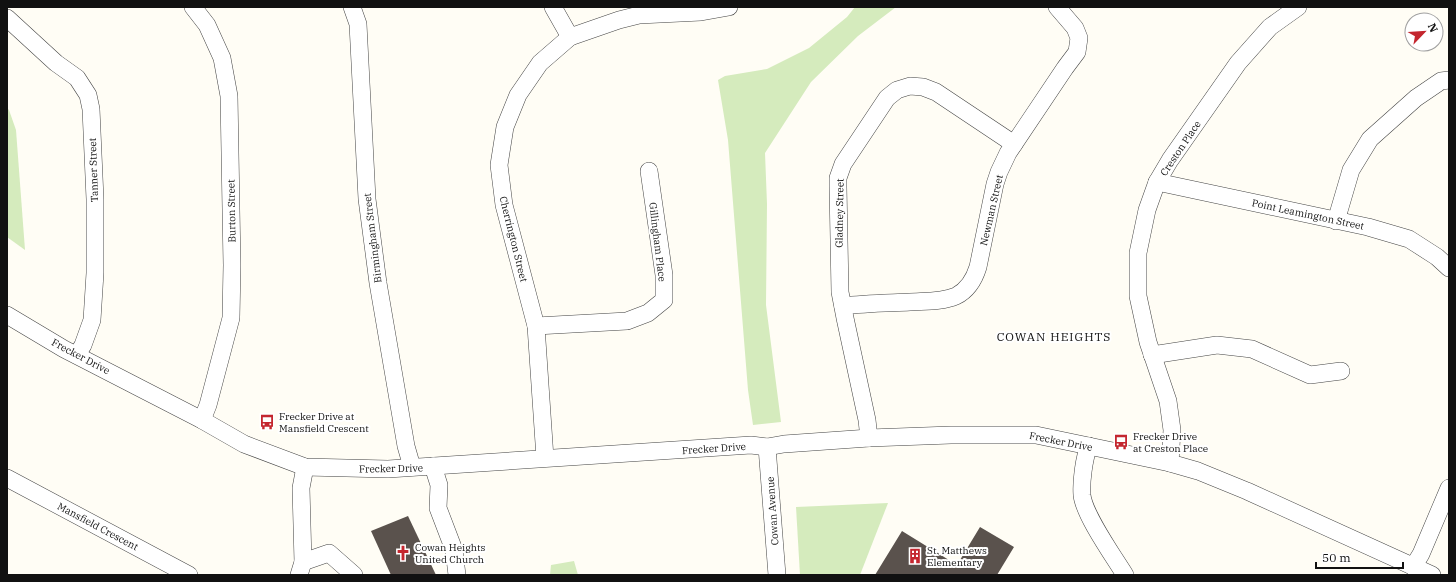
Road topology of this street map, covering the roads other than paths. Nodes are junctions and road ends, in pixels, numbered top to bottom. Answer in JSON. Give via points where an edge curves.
{"nodes":[{"id":1,"x":193,"y":7,"type":"edge"},
{"id":2,"x":352,"y":7,"type":"edge"},
{"id":3,"x":553,"y":7,"type":"edge"},
{"id":4,"x":728,"y":7,"type":"edge"},
{"id":5,"x":1057,"y":7,"type":"edge"},
{"id":6,"x":1298,"y":7,"type":"edge"},
{"id":7,"x":7,"y":18,"type":"edge"},
{"id":8,"x":570,"y":37,"type":"junction"},
{"id":9,"x":1449,"y":80,"type":"edge"},
{"id":10,"x":1014,"y":144,"type":"junction"},
{"id":11,"x":649,"y":171,"type":"dead end"},
{"id":12,"x":1157,"y":182,"type":"junction"},
{"id":13,"x":1336,"y":221,"type":"junction"},
{"id":14,"x":1449,"y":268,"type":"edge"},
{"id":15,"x":843,"y":306,"type":"junction"},
{"id":16,"x":7,"y":315,"type":"edge"},
{"id":17,"x":536,"y":326,"type":"junction"},
{"id":18,"x":77,"y":355,"type":"junction"},
{"id":19,"x":1152,"y":355,"type":"junction"},
{"id":20,"x":1341,"y":371,"type":"dead end"},
{"id":21,"x":202,"y":420,"type":"junction"},
{"id":22,"x":868,"y":438,"type":"junction"},
{"id":23,"x":1089,"y":446,"type":"junction"},
{"id":24,"x":767,"y":447,"type":"junction"},
{"id":25,"x":546,"y":458,"type":"junction"},
{"id":26,"x":1170,"y":463,"type":"junction"},
{"id":27,"x":433,"y":466,"type":"junction"},
{"id":28,"x":305,"y":467,"type":"junction"},
{"id":29,"x":412,"y":468,"type":"junction"},
{"id":30,"x":7,"y":478,"type":"edge"},
{"id":31,"x":1449,"y":488,"type":"edge"},
{"id":32,"x":1413,"y":567,"type":"junction"},
{"id":33,"x":301,"y":569,"type":"edge"},
{"id":34,"x":189,"y":575,"type":"edge"},
{"id":35,"x":354,"y":575,"type":"edge"},
{"id":36,"x":457,"y":575,"type":"edge"},
{"id":37,"x":777,"y":575,"type":"edge"},
{"id":38,"x":1125,"y":575,"type":"edge"},
{"id":39,"x":1432,"y":575,"type":"edge"}],
"edges":[{"from":1,"to":21,"type":"street","name":"Burton Street","via":[[207,25],[222,58],[229,96],[231,318]]},
{"from":2,"to":29,"type":"street","name":"Birmingham Street","via":[[358,24],[367,199],[376,268],[406,446]]},
{"from":3,"to":8,"type":"street"},
{"from":4,"to":8,"type":"street","name":"Cherrington Street","via":[[701,12],[639,14]]},
{"from":5,"to":10,"type":"street","name":"Newman Street","via":[[1075,28],[1079,38],[1077,52]]},
{"from":6,"to":12,"type":"street","name":"Creston Place","via":[[1270,28],[1238,63]]},
{"from":7,"to":18,"type":"street","name":"Tanner Street","via":[[56,63],[77,78],[88,95],[91,109],[95,273],[92,320]]},
{"from":8,"to":17,"type":"street","name":"Cherrington Street","via":[[540,63],[518,95],[505,127],[499,165],[504,205]]},
{"from":9,"to":13,"type":"street","via":[[1441,81],[1416,98],[1370,139],[1351,170]]},
{"from":10,"to":15,"type":"street","name":"Newman Street","via":[[997,177],[978,268],[969,286],[957,296],[942,300]]},
{"from":10,"to":15,"type":"street","name":"Gladney Street","via":[[930,89],[917,86],[903,88],[887,98],[846,158],[838,178],[839,264]]},
{"from":11,"to":17,"type":"street","name":"Gillingham Place","via":[[664,275],[664,300],[648,313],[627,321]]},
{"from":12,"to":13,"type":"street","name":"Point Leamington Street"},
{"from":12,"to":19,"type":"street","name":"Creston Place","via":[[1147,210],[1138,253],[1138,296]]},
{"from":13,"to":14,"type":"street","name":"Point Leamington Street","via":[[1408,239],[1437,257]]},
{"from":15,"to":22,"type":"street","name":"Gladney Street","via":[[867,420]]},
{"from":16,"to":18,"type":"street","name":"Frecker Drive"},
{"from":17,"to":25,"type":"street","name":"Cherrington Street"},
{"from":18,"to":21,"type":"street","name":"Frecker Drive"},
{"from":19,"to":20,"type":"street","via":[[1217,345],[1252,349],[1310,375]]},
{"from":19,"to":26,"type":"street","name":"Creston Place","via":[[1168,401],[1172,430]]},
{"from":21,"to":28,"type":"street","name":"Frecker Drive","via":[[244,444]]},
{"from":22,"to":23,"type":"street","name":"Frecker Drive","via":[[1036,435]]},
{"from":22,"to":24,"type":"street","name":"Frecker Drive"},
{"from":23,"to":26,"type":"street","name":"Frecker Drive"},
{"from":23,"to":38,"type":"street","via":[[1084,457],[1082,496],[1088,514]]},
{"from":24,"to":25,"type":"street","name":"Frecker Drive","via":[[751,445]]},
{"from":24,"to":37,"type":"street","name":"Cowan Avenue"},
{"from":25,"to":27,"type":"street","name":"Frecker Drive"},
{"from":26,"to":32,"type":"street","name":"Frecker Drive","via":[[1229,483]]},
{"from":27,"to":29,"type":"street","name":"Frecker Drive"},
{"from":27,"to":36,"type":"street","via":[[439,485],[438,508],[454,550]]},
{"from":28,"to":29,"type":"street","name":"Frecker Drive"},
{"from":28,"to":33,"type":"street","via":[[301,488]]},
{"from":30,"to":34,"type":"street","name":"Mansfield Crescent"},
{"from":31,"to":32,"type":"street"},
{"from":32,"to":39,"type":"street","name":"Frecker Drive"},
{"from":33,"to":35,"type":"street","via":[[329,553]]}]}
